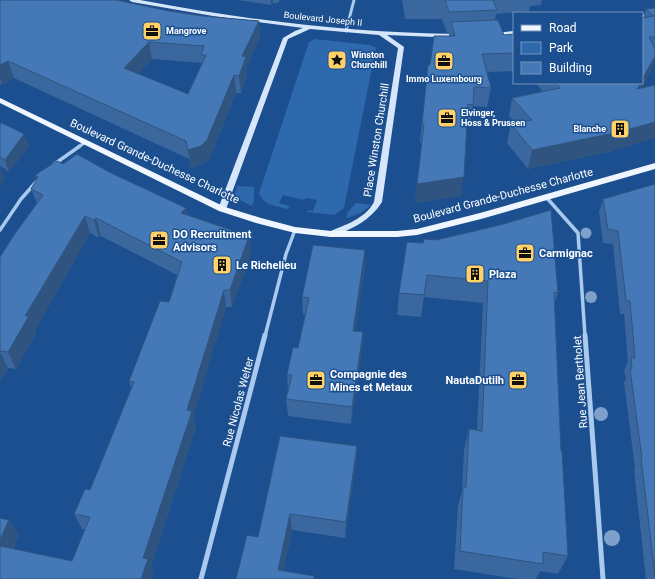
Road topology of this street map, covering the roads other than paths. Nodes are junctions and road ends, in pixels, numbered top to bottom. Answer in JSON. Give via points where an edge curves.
{"nodes":[{"id":1,"x":132,"y":0,"type":"edge"},
{"id":2,"x":354,"y":0,"type":"edge"},
{"id":3,"x":655,"y":15,"type":"edge"},
{"id":4,"x":643,"y":17,"type":"edge"},
{"id":5,"x":312,"y":28,"type":"junction"},
{"id":6,"x":346,"y":31,"type":"junction"},
{"id":7,"x":513,"y":33,"type":"edge"},
{"id":8,"x":381,"y":34,"type":"junction"},
{"id":9,"x":489,"y":35,"type":"edge"},
{"id":10,"x":468,"y":36,"type":"edge"},
{"id":11,"x":0,"y":100,"type":"edge"},
{"id":12,"x":86,"y":142,"type":"junction"},
{"id":13,"x":655,"y":166,"type":"edge"},
{"id":14,"x":48,"y":170,"type":"edge"},
{"id":15,"x":42,"y":175,"type":"edge"},
{"id":16,"x":546,"y":197,"type":"junction"},
{"id":17,"x":222,"y":209,"type":"junction"},
{"id":18,"x":0,"y":230,"type":"edge"},
{"id":19,"x":295,"y":230,"type":"junction"},
{"id":20,"x":331,"y":234,"type":"junction"},
{"id":21,"x":201,"y":579,"type":"edge"},
{"id":22,"x":603,"y":579,"type":"edge"}],
"edges":[{"from":1,"to":5,"type":"main road","name":"Boulevard Joseph II","via":[[202,13]]},
{"from":2,"to":6,"type":"street"},
{"from":3,"to":4,"type":"main road"},
{"from":5,"to":6,"type":"main road","name":"Boulevard Joseph II"},
{"from":5,"to":17,"type":"main road","via":[[286,38]]},
{"from":6,"to":8,"type":"main road","name":"Boulevard Joseph II"},
{"from":7,"to":9,"type":"main road"},
{"from":8,"to":10,"type":"main road","name":"Boulevard Joseph II"},
{"from":8,"to":20,"type":"main road","name":"Place Winston Churchill","via":[[401,47],[378,202],[366,217]]},
{"from":11,"to":12,"type":"main road","name":"Boulevard Grande-Duchesse Charlotte"},
{"from":12,"to":14,"type":"street"},
{"from":12,"to":17,"type":"main road","name":"Boulevard Grande-Duchesse Charlotte"},
{"from":13,"to":16,"type":"main road","name":"Boulevard Grande-Duchesse Charlotte"},
{"from":15,"to":18,"type":"street","via":[[21,199]]},
{"from":16,"to":20,"type":"main road","name":"Boulevard Grande-Duchesse Charlotte","via":[[416,232]]},
{"from":16,"to":22,"type":"street","name":"Rue Jean Bertholet","via":[[578,233]]},
{"from":17,"to":19,"type":"main road","name":"Boulevard Grande-Duchesse Charlotte"},
{"from":19,"to":20,"type":"main road","name":"Boulevard Grande-Duchesse Charlotte"},
{"from":19,"to":21,"type":"street","name":"Rue Nicolas Welter","via":[[286,254]]}]}
